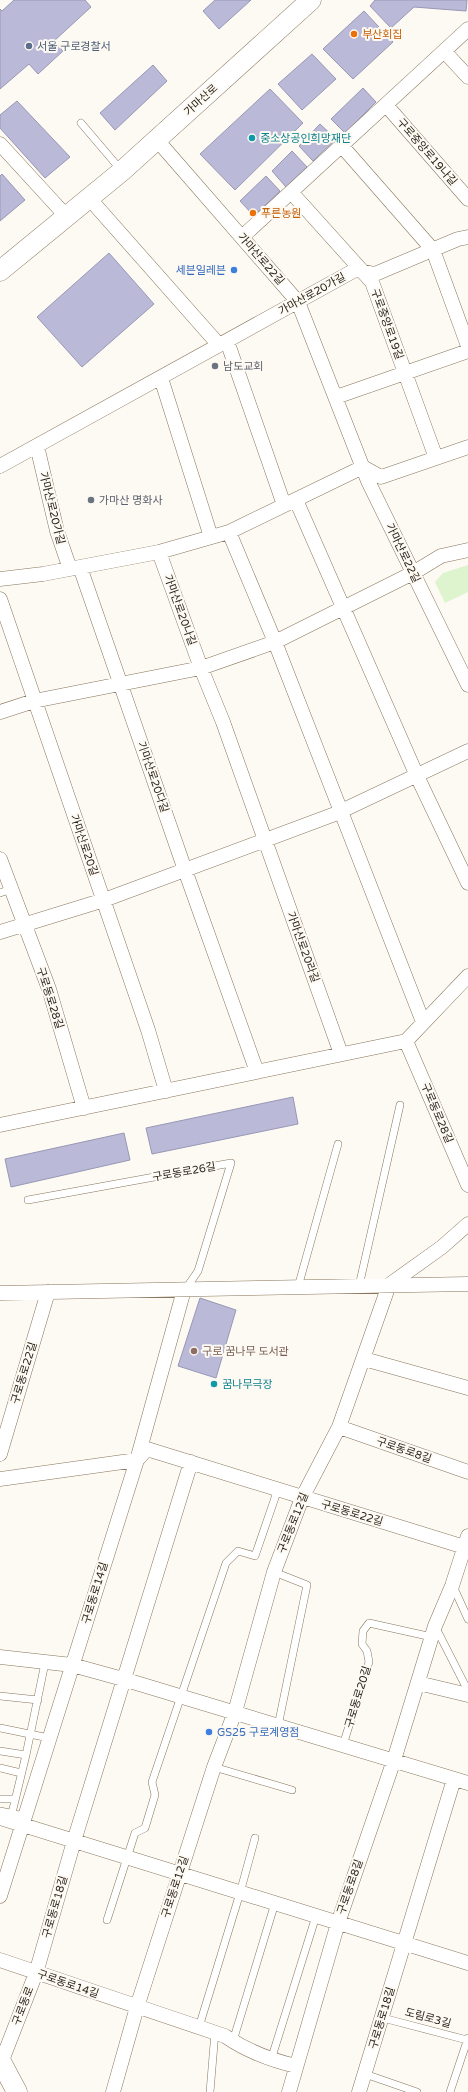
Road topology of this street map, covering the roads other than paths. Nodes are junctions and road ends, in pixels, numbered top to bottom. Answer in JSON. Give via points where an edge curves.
{"nodes":[{"id":1,"x":311,"y":0,"type":"edge"},
{"id":2,"x":468,"y":28,"type":"edge"},
{"id":3,"x":444,"y":51,"type":"junction"},
{"id":4,"x":468,"y":76,"type":"edge"},
{"id":5,"x":386,"y":105,"type":"junction"},
{"id":6,"x":81,"y":123,"type":"dead end"},
{"id":7,"x":157,"y":140,"type":"junction"},
{"id":8,"x":0,"y":144,"type":"edge"},
{"id":9,"x":342,"y":145,"type":"junction"},
{"id":10,"x":122,"y":171,"type":"junction"},
{"id":11,"x":291,"y":192,"type":"junction"},
{"id":12,"x":89,"y":198,"type":"junction"},
{"id":13,"x":468,"y":199,"type":"edge"},
{"id":14,"x":67,"y":217,"type":"junction"},
{"id":15,"x":242,"y":237,"type":"junction"},
{"id":16,"x":468,"y":237,"type":"edge"},
{"id":17,"x":432,"y":250,"type":"junction"},
{"id":18,"x":0,"y":271,"type":"edge"},
{"id":19,"x":362,"y":272,"type":"junction"},
{"id":20,"x":298,"y":302,"type":"junction"},
{"id":21,"x":223,"y":343,"type":"junction"},
{"id":22,"x":468,"y":346,"type":"edge"},
{"id":23,"x":468,"y":351,"type":"edge"},
{"id":24,"x":405,"y":373,"type":"junction"},
{"id":25,"x":161,"y":378,"type":"junction"},
{"id":26,"x":336,"y":397,"type":"junction"},
{"id":27,"x":37,"y":446,"type":"junction"},
{"id":28,"x":468,"y":448,"type":"edge"},
{"id":29,"x":436,"y":458,"type":"junction"},
{"id":30,"x":0,"y":466,"type":"edge"},
{"id":31,"x":363,"y":467,"type":"junction"},
{"id":32,"x":290,"y":502,"type":"junction"},
{"id":33,"x":229,"y":532,"type":"junction"},
{"id":34,"x":211,"y":537,"type":"junction"},
{"id":35,"x":468,"y":550,"type":"edge"},
{"id":36,"x":159,"y":552,"type":"junction"},
{"id":37,"x":75,"y":568,"type":"junction"},
{"id":38,"x":413,"y":573,"type":"junction"},
{"id":39,"x":0,"y":579,"type":"edge"},
{"id":40,"x":0,"y":599,"type":"edge"},
{"id":41,"x":342,"y":608,"type":"junction"},
{"id":42,"x":275,"y":642,"type":"junction"},
{"id":43,"x":201,"y":668,"type":"junction"},
{"id":44,"x":121,"y":684,"type":"junction"},
{"id":45,"x":468,"y":685,"type":"edge"},
{"id":46,"x":34,"y":701,"type":"junction"},
{"id":47,"x":0,"y":712,"type":"edge"},
{"id":48,"x":468,"y":751,"type":"edge"},
{"id":49,"x":417,"y":776,"type":"junction"},
{"id":50,"x":341,"y":812,"type":"junction"},
{"id":51,"x":264,"y":841,"type":"junction"},
{"id":52,"x":0,"y":859,"type":"edge"},
{"id":53,"x":185,"y":870,"type":"junction"},
{"id":54,"x":468,"y":883,"type":"edge"},
{"id":55,"x":6,"y":891,"type":"edge"},
{"id":56,"x":104,"y":900,"type":"junction"},
{"id":57,"x":24,"y":924,"type":"junction"},
{"id":58,"x":0,"y":932,"type":"edge"},
{"id":59,"x":468,"y":976,"type":"edge"},
{"id":60,"x":423,"y":1022,"type":"junction"},
{"id":61,"x":406,"y":1041,"type":"junction"},
{"id":62,"x":341,"y":1054,"type":"junction"},
{"id":63,"x":257,"y":1072,"type":"junction"},
{"id":64,"x":166,"y":1091,"type":"junction"},
{"id":65,"x":400,"y":1106,"type":"dead end"},
{"id":66,"x":84,"y":1108,"type":"junction"},
{"id":67,"x":0,"y":1125,"type":"edge"},
{"id":68,"x":338,"y":1144,"type":"dead end"},
{"id":69,"x":468,"y":1185,"type":"edge"},
{"id":70,"x":28,"y":1200,"type":"dead end"},
{"id":71,"x":468,"y":1224,"type":"edge"},
{"id":72,"x":468,"y":1284,"type":"edge"},
{"id":73,"x":359,"y":1286,"type":"junction"},
{"id":74,"x":389,"y":1286,"type":"junction"},
{"id":75,"x":298,"y":1287,"type":"junction"},
{"id":76,"x":184,"y":1290,"type":"junction"},
{"id":77,"x":48,"y":1292,"type":"junction"},
{"id":78,"x":0,"y":1293,"type":"edge"},
{"id":79,"x":364,"y":1359,"type":"junction"},
{"id":80,"x":468,"y":1388,"type":"edge"},
{"id":81,"x":339,"y":1427,"type":"junction"},
{"id":82,"x":0,"y":1454,"type":"edge"},
{"id":83,"x":137,"y":1460,"type":"junction"},
{"id":84,"x":191,"y":1462,"type":"junction"},
{"id":85,"x":468,"y":1472,"type":"edge"},
{"id":86,"x":0,"y":1479,"type":"edge"},
{"id":87,"x":278,"y":1489,"type":"junction"},
{"id":88,"x":302,"y":1498,"type":"junction"},
{"id":89,"x":467,"y":1544,"type":"edge"},
{"id":90,"x":274,"y":1572,"type":"junction"},
{"id":91,"x":452,"y":1586,"type":"junction"},
{"id":92,"x":468,"y":1618,"type":"edge"},
{"id":93,"x":433,"y":1632,"type":"junction"},
{"id":94,"x":0,"y":1657,"type":"edge"},
{"id":95,"x":45,"y":1662,"type":"junction"},
{"id":96,"x":72,"y":1665,"type":"junction"},
{"id":97,"x":123,"y":1679,"type":"junction"},
{"id":98,"x":418,"y":1683,"type":"junction"},
{"id":99,"x":468,"y":1691,"type":"edge"},
{"id":100,"x":468,"y":1695,"type":"edge"},
{"id":101,"x":0,"y":1696,"type":"edge"},
{"id":102,"x":181,"y":1696,"type":"junction"},
{"id":103,"x":38,"y":1700,"type":"junction"},
{"id":104,"x":235,"y":1712,"type":"junction"},
{"id":105,"x":278,"y":1726,"type":"junction"},
{"id":106,"x":0,"y":1728,"type":"edge"},
{"id":107,"x":31,"y":1734,"type":"junction"},
{"id":108,"x":49,"y":1738,"type":"junction"},
{"id":109,"x":343,"y":1744,"type":"junction"},
{"id":110,"x":0,"y":1751,"type":"edge"},
{"id":111,"x":26,"y":1755,"type":"junction"},
{"id":112,"x":394,"y":1760,"type":"junction"},
{"id":113,"x":214,"y":1767,"type":"junction"},
{"id":114,"x":0,"y":1768,"type":"edge"},
{"id":115,"x":21,"y":1773,"type":"junction"},
{"id":116,"x":454,"y":1779,"type":"junction"},
{"id":117,"x":468,"y":1783,"type":"edge"},
{"id":118,"x":292,"y":1790,"type":"dead end"},
{"id":119,"x":0,"y":1799,"type":"edge"},
{"id":120,"x":15,"y":1799,"type":"junction"},
{"id":121,"x":0,"y":1810,"type":"edge"},
{"id":122,"x":14,"y":1818,"type":"edge"},
{"id":123,"x":255,"y":1838,"type":"dead end"},
{"id":124,"x":74,"y":1841,"type":"junction"},
{"id":125,"x":126,"y":1857,"type":"junction"},
{"id":126,"x":180,"y":1874,"type":"junction"},
{"id":127,"x":240,"y":1893,"type":"junction"},
{"id":128,"x":0,"y":1896,"type":"edge"},
{"id":129,"x":275,"y":1903,"type":"junction"},
{"id":130,"x":316,"y":1916,"type":"junction"},
{"id":131,"x":106,"y":1920,"type":"dead end"},
{"id":132,"x":338,"y":1923,"type":"junction"},
{"id":133,"x":405,"y":1944,"type":"junction"},
{"id":134,"x":0,"y":1960,"type":"edge"},
{"id":135,"x":468,"y":1963,"type":"edge"},
{"id":136,"x":36,"y":1973,"type":"junction"},
{"id":137,"x":137,"y":2007,"type":"junction"},
{"id":138,"x":383,"y":2018,"type":"junction"},
{"id":139,"x":199,"y":2027,"type":"junction"},
{"id":140,"x":215,"y":2032,"type":"junction"},
{"id":141,"x":468,"y":2039,"type":"edge"},
{"id":142,"x":233,"y":2041,"type":"junction"},
{"id":143,"x":271,"y":2060,"type":"junction"},
{"id":144,"x":296,"y":2066,"type":"junction"},
{"id":145,"x":5,"y":2073,"type":"edge"},
{"id":146,"x":365,"y":2074,"type":"junction"},
{"id":147,"x":113,"y":2092,"type":"edge"},
{"id":148,"x":210,"y":2092,"type":"edge"},
{"id":149,"x":289,"y":2092,"type":"edge"},
{"id":150,"x":359,"y":2092,"type":"edge"},
{"id":151,"x":417,"y":2092,"type":"edge"},
{"id":152,"x":450,"y":2092,"type":"edge"}],
"edges":[{"from":1,"to":7,"type":"main road","name":"가마산로"},
{"from":2,"to":3,"type":"street"},
{"from":3,"to":4,"type":"street"},
{"from":3,"to":5,"type":"street"},
{"from":5,"to":9,"type":"street"},
{"from":5,"to":13,"type":"street","name":"구로중앙로19나길"},
{"from":6,"to":10,"type":"lane"},
{"from":7,"to":10,"type":"main road","name":"가마산로"},
{"from":7,"to":15,"type":"street","name":"가마산로22길"},
{"from":8,"to":14,"type":"street"},
{"from":9,"to":11,"type":"street"},
{"from":9,"to":17,"type":"street"},
{"from":10,"to":12,"type":"main road","name":"가마산로"},
{"from":11,"to":15,"type":"street"},
{"from":11,"to":19,"type":"street","name":"구로중앙로19길"},
{"from":12,"to":14,"type":"main road","name":"가마산로"},
{"from":12,"to":21,"type":"street"},
{"from":14,"to":18,"type":"main road","name":"가마산로"},
{"from":15,"to":20,"type":"street","name":"가마산로22길"},
{"from":16,"to":17,"type":"street","name":"가마산로20가길"},
{"from":17,"to":19,"type":"street","name":"가마산로20가길","via":[[375,274]]},
{"from":17,"to":22,"type":"street"},
{"from":19,"to":20,"type":"street","name":"가마산로20가길","via":[[354,270]]},
{"from":19,"to":24,"type":"street","name":"구로중앙로19길","via":[[372,282]]},
{"from":20,"to":21,"type":"street","name":"가마산로20가길"},
{"from":20,"to":26,"type":"street","name":"가마산로22길"},
{"from":21,"to":25,"type":"street","name":"가마산로20가길"},
{"from":21,"to":32,"type":"street"},
{"from":23,"to":24,"type":"street"},
{"from":24,"to":26,"type":"street"},
{"from":24,"to":29,"type":"street","name":"구로중앙로19길"},
{"from":25,"to":27,"type":"street","name":"가마산로20가길"},
{"from":25,"to":34,"type":"street"},
{"from":26,"to":31,"type":"street","name":"가마산로22길"},
{"from":27,"to":30,"type":"street","name":"가마산로20가길"},
{"from":27,"to":37,"type":"street","name":"가마산로20가길","via":[[57,531]]},
{"from":28,"to":29,"type":"street"},
{"from":29,"to":31,"type":"street","via":[[381,477]]},
{"from":31,"to":32,"type":"street"},
{"from":31,"to":38,"type":"street","name":"가마산로22길"},
{"from":32,"to":33,"type":"street"},
{"from":32,"to":41,"type":"street"},
{"from":33,"to":34,"type":"street"},
{"from":33,"to":42,"type":"street"},
{"from":34,"to":36,"type":"street"},
{"from":35,"to":38,"type":"street","via":[[441,556]]},
{"from":36,"to":37,"type":"street"},
{"from":36,"to":43,"type":"street","name":"가마산로20나길"},
{"from":37,"to":39,"type":"street"},
{"from":37,"to":44,"type":"street"},
{"from":38,"to":41,"type":"street"},
{"from":38,"to":45,"type":"street","name":"가마산로22길"},
{"from":40,"to":46,"type":"street","name":"가마산로20길"},
{"from":41,"to":42,"type":"street"},
{"from":41,"to":49,"type":"street"},
{"from":42,"to":43,"type":"street"},
{"from":42,"to":50,"type":"street"},
{"from":43,"to":44,"type":"street"},
{"from":43,"to":51,"type":"street","via":[[223,722]]},
{"from":44,"to":46,"type":"street"},
{"from":44,"to":53,"type":"street","name":"가마산로20다길"},
{"from":46,"to":47,"type":"street"},
{"from":46,"to":56,"type":"street","name":"가마산로20길"},
{"from":48,"to":49,"type":"street"},
{"from":49,"to":50,"type":"street"},
{"from":49,"to":54,"type":"street"},
{"from":50,"to":51,"type":"street"},
{"from":50,"to":60,"type":"street"},
{"from":51,"to":53,"type":"street"},
{"from":51,"to":62,"type":"street","name":"가마산로20라길"},
{"from":52,"to":55,"type":"street","name":"구로동로28길"},
{"from":53,"to":56,"type":"street"},
{"from":53,"to":63,"type":"street"},
{"from":55,"to":57,"type":"street","name":"구로동로28길"},
{"from":56,"to":57,"type":"street"},
{"from":56,"to":64,"type":"street","name":"가마산로20길"},
{"from":57,"to":58,"type":"street"},
{"from":57,"to":66,"type":"street","name":"구로동로28길","via":[[48,989]]},
{"from":59,"to":60,"type":"street"},
{"from":60,"to":61,"type":"street"},
{"from":61,"to":62,"type":"street"},
{"from":61,"to":69,"type":"street","name":"구로동로28길"},
{"from":62,"to":63,"type":"street"},
{"from":63,"to":64,"type":"street"},
{"from":64,"to":66,"type":"street"},
{"from":65,"to":73,"type":"lane"},
{"from":66,"to":67,"type":"street"},
{"from":68,"to":75,"type":"lane"},
{"from":70,"to":76,"type":"lane","name":"구로동로26길","via":[[231,1163],[198,1271]]},
{"from":71,"to":74,"type":"street","via":[[442,1247]]},
{"from":72,"to":74,"type":"street"},
{"from":73,"to":74,"type":"street"},
{"from":73,"to":75,"type":"street"},
{"from":74,"to":79,"type":"street","name":"구로동로12길"},
{"from":75,"to":76,"type":"street"},
{"from":76,"to":77,"type":"street"},
{"from":76,"to":83,"type":"street","name":"구로동로14길"},
{"from":77,"to":78,"type":"street"},
{"from":77,"to":82,"type":"street","name":"구로동로22길"},
{"from":79,"to":80,"type":"street"},
{"from":79,"to":81,"type":"street","name":"구로동로12길"},
{"from":81,"to":85,"type":"street","name":"구로동로8길"},
{"from":81,"to":88,"type":"street","name":"구로동로12길"},
{"from":83,"to":84,"type":"street","name":"구로동로22길","via":[[147,1449]]},
{"from":83,"to":86,"type":"street","name":"구로동로22길"},
{"from":83,"to":96,"type":"street","name":"구로동로14길"},
{"from":84,"to":87,"type":"street","name":"구로동로22길"},
{"from":84,"to":97,"type":"street"},
{"from":87,"to":88,"type":"street","name":"구로동로22길"},
{"from":87,"to":102,"type":"lane","via":[[255,1556],[238,1551],[226,1563]]},
{"from":88,"to":89,"type":"street","name":"구로동로22길"},
{"from":88,"to":90,"type":"street","name":"구로동로12길"},
{"from":89,"to":91,"type":"street","name":"구로동로8길"},
{"from":90,"to":104,"type":"street","name":"구로동로12길"},
{"from":90,"to":105,"type":"lane","via":[[307,1585]]},
{"from":91,"to":92,"type":"lane"},
{"from":91,"to":93,"type":"street","name":"구로동로8길"},
{"from":93,"to":98,"type":"street","name":"구로동로8길"},
{"from":93,"to":99,"type":"lane"},
{"from":93,"to":109,"type":"lane","name":"구로동로20길","via":[[369,1623],[363,1631],[362,1644],[367,1651],[369,1662]]},
{"from":94,"to":95,"type":"street"},
{"from":95,"to":96,"type":"street"},
{"from":95,"to":103,"type":"lane"},
{"from":96,"to":97,"type":"street"},
{"from":96,"to":108,"type":"street","name":"구로동로14길"},
{"from":97,"to":102,"type":"street"},
{"from":97,"to":124,"type":"street"},
{"from":98,"to":100,"type":"street"},
{"from":98,"to":112,"type":"street","name":"구로동로8길"},
{"from":101,"to":103,"type":"lane"},
{"from":102,"to":104,"type":"street"},
{"from":102,"to":125,"type":"lane","via":[[152,1782],[155,1795],[145,1828],[135,1833]]},
{"from":103,"to":107,"type":"lane"},
{"from":104,"to":105,"type":"street"},
{"from":104,"to":113,"type":"street","name":"구로동로12길"},
{"from":105,"to":109,"type":"street"},
{"from":106,"to":107,"type":"lane"},
{"from":107,"to":108,"type":"lane"},
{"from":107,"to":111,"type":"lane"},
{"from":108,"to":122,"type":"street","name":"구로동로14길"},
{"from":109,"to":112,"type":"street"},
{"from":110,"to":111,"type":"lane"},
{"from":111,"to":115,"type":"lane"},
{"from":112,"to":116,"type":"street"},
{"from":112,"to":132,"type":"street","name":"구로동로8길"},
{"from":113,"to":118,"type":"lane"},
{"from":113,"to":126,"type":"street","name":"구로동로12길"},
{"from":114,"to":115,"type":"lane"},
{"from":115,"to":120,"type":"lane"},
{"from":116,"to":117,"type":"street"},
{"from":116,"to":133,"type":"street"},
{"from":119,"to":120,"type":"lane"},
{"from":120,"to":122,"type":"lane"},
{"from":121,"to":122,"type":"lane"},
{"from":122,"to":124,"type":"street"},
{"from":122,"to":128,"type":"street","name":"구로동로14길"},
{"from":123,"to":127,"type":"lane"},
{"from":124,"to":125,"type":"street"},
{"from":124,"to":136,"type":"street","name":"구로동로18길"},
{"from":125,"to":126,"type":"street"},
{"from":125,"to":131,"type":"lane"},
{"from":126,"to":127,"type":"street"},
{"from":126,"to":137,"type":"street","name":"구로동로12길"},
{"from":127,"to":129,"type":"street"},
{"from":127,"to":139,"type":"lane"},
{"from":129,"to":130,"type":"street"},
{"from":129,"to":142,"type":"lane"},
{"from":130,"to":132,"type":"street"},
{"from":130,"to":143,"type":"lane"},
{"from":132,"to":133,"type":"street"},
{"from":132,"to":144,"type":"street","name":"구로동로8길"},
{"from":133,"to":135,"type":"street"},
{"from":133,"to":138,"type":"street","name":"구로동로18길"},
{"from":134,"to":136,"type":"street","name":"구로동로14길"},
{"from":136,"to":137,"type":"street","name":"구로동로14길"},
{"from":136,"to":145,"type":"street","name":"구로동로"},
{"from":137,"to":139,"type":"street"},
{"from":137,"to":147,"type":"street","name":"구로동로12길"},
{"from":138,"to":141,"type":"lane","name":"도림로3길"},
{"from":138,"to":146,"type":"street","name":"구로동로18길"},
{"from":139,"to":140,"type":"street"},
{"from":140,"to":142,"type":"street"},
{"from":140,"to":148,"type":"lane"},
{"from":141,"to":152,"type":"lane","name":"도림로3길"},
{"from":142,"to":143,"type":"street"},
{"from":143,"to":144,"type":"street"},
{"from":144,"to":149,"type":"street","name":"구로동로8길"},
{"from":146,"to":150,"type":"street","name":"구로동로18길"},
{"from":146,"to":151,"type":"lane"}]}
